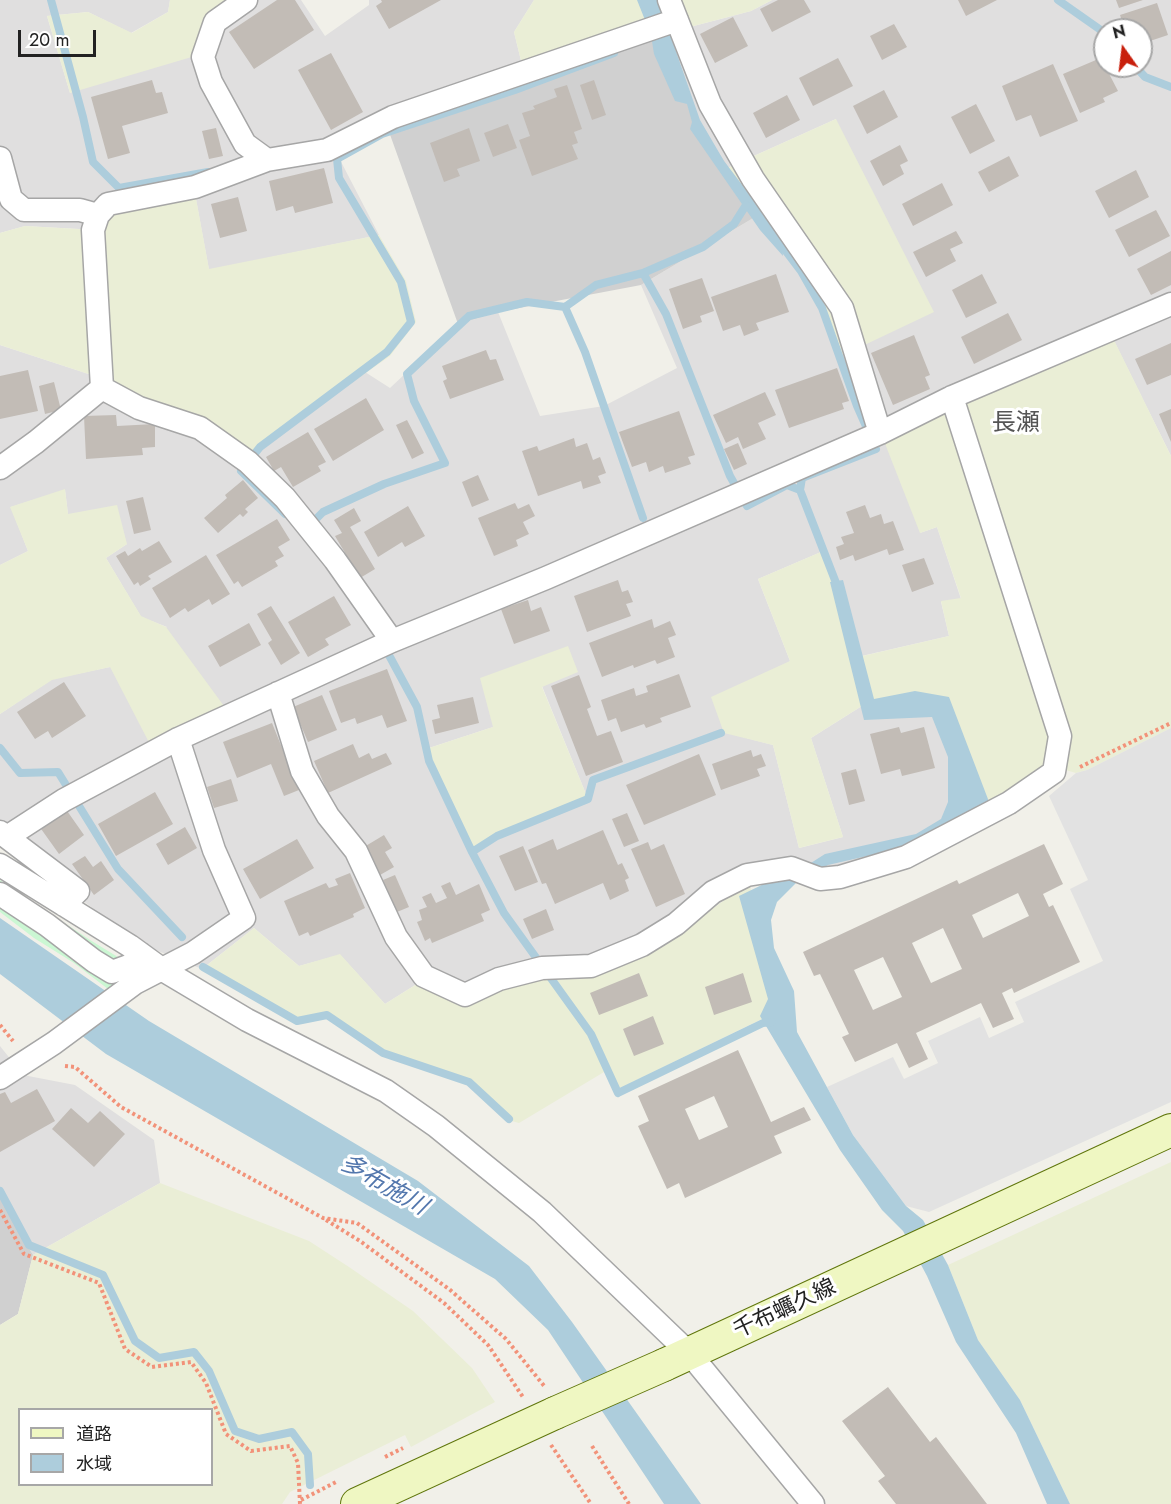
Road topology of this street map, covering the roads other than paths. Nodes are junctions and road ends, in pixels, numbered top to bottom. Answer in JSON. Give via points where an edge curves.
{"nodes":[{"id":1,"x":246,"y":0,"type":"edge"},
{"id":2,"x":673,"y":10,"type":"edge"},
{"id":3,"x":0,"y":159,"type":"edge"},
{"id":4,"x":267,"y":160,"type":"junction"},
{"id":5,"x":98,"y":215,"type":"junction"},
{"id":6,"x":1171,"y":304,"type":"edge"},
{"id":7,"x":102,"y":388,"type":"junction"},
{"id":8,"x":952,"y":397,"type":"junction"},
{"id":9,"x":871,"y":437,"type":"junction"},
{"id":10,"x":0,"y":468,"type":"edge"},
{"id":11,"x":384,"y":644,"type":"junction"},
{"id":12,"x":278,"y":693,"type":"junction"},
{"id":13,"x":178,"y":739,"type":"junction"},
{"id":14,"x":4,"y":835,"type":"edge"},
{"id":15,"x":0,"y":865,"type":"edge"},
{"id":16,"x":0,"y":894,"type":"edge"},
{"id":17,"x":64,"y":905,"type":"junction"},
{"id":18,"x":141,"y":954,"type":"junction"},
{"id":19,"x":163,"y":970,"type":"junction"},
{"id":20,"x":0,"y":1077,"type":"edge"},
{"id":21,"x":1171,"y":1130,"type":"edge"},
{"id":22,"x":677,"y":1359,"type":"junction"},
{"id":23,"x":357,"y":1504,"type":"edge"},
{"id":24,"x":813,"y":1504,"type":"edge"}],
"edges":[{"from":1,"to":4,"type":"street","via":[[215,22],[203,57],[211,82],[245,144]]},
{"from":2,"to":4,"type":"street","via":[[638,33],[393,117],[327,150]]},
{"from":2,"to":9,"type":"street","via":[[710,104],[753,179],[842,308]]},
{"from":3,"to":5,"type":"street","via":[[11,198],[24,210],[80,210]]},
{"from":4,"to":5,"type":"street","via":[[195,187],[108,204]]},
{"from":5,"to":7,"type":"street","via":[[93,230]]},
{"from":6,"to":8,"type":"street"},
{"from":7,"to":10,"type":"street"},
{"from":7,"to":11,"type":"street","via":[[139,408],[200,428],[248,462],[285,498],[335,560]]},
{"from":8,"to":9,"type":"street"},
{"from":8,"to":12,"type":"street","via":[[1060,735],[1054,772],[1010,803],[906,857],[840,877],[820,879],[791,868],[747,875],[713,892],[676,924],[642,945],[591,966],[499,979],[465,996],[424,976],[396,937],[356,852],[328,816],[302,771]]},
{"from":9,"to":11,"type":"street"},
{"from":11,"to":12,"type":"street"},
{"from":12,"to":13,"type":"street"},
{"from":13,"to":14,"type":"street"},
{"from":13,"to":19,"type":"street","via":[[214,850],[244,918]]},
{"from":14,"to":17,"type":"street","via":[[78,891]]},
{"from":15,"to":17,"type":"street"},
{"from":16,"to":18,"type":"street","via":[[112,972],[130,965]]},
{"from":17,"to":18,"type":"street"},
{"from":18,"to":19,"type":"street"},
{"from":19,"to":20,"type":"street","via":[[135,983]]},
{"from":19,"to":22,"type":"street","via":[[247,1020],[386,1091],[436,1126],[542,1212]]},
{"from":21,"to":22,"type":"street","name":"千布蠣久線"},
{"from":22,"to":23,"type":"street","name":"千布蠣久線","bridge":true,"via":[[546,1407]]},
{"from":22,"to":24,"type":"street"}]}
